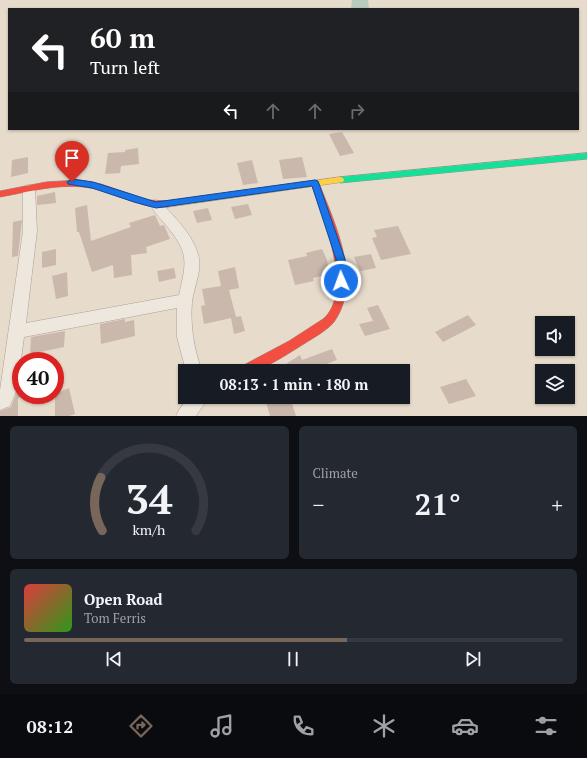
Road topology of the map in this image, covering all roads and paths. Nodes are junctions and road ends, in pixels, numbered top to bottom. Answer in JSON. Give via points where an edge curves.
{"nodes":[{"id":1,"x":587,"y":156,"type":"edge"},
{"id":2,"x":315,"y":183,"type":"junction"},
{"id":3,"x":29,"y":189,"type":"junction"},
{"id":4,"x":0,"y":194,"type":"edge"},
{"id":5,"x":156,"y":205,"type":"junction"},
{"id":6,"x":185,"y":300,"type":"junction"},
{"id":7,"x":17,"y":331,"type":"junction"},
{"id":8,"x":191,"y":364,"type":"edge"},
{"id":9,"x":257,"y":364,"type":"edge"},
{"id":10,"x":0,"y":402,"type":"edge"},
{"id":11,"x":194,"y":404,"type":"edge"},
{"id":12,"x":185,"y":416,"type":"edge"}],
"edges":[{"from":1,"to":2,"type":"street"},
{"from":2,"to":5,"type":"street"},
{"from":2,"to":9,"type":"street","via":[[340,259],[339,301],[330,319],[308,336]]},
{"from":3,"to":4,"type":"street"},
{"from":3,"to":5,"type":"street","via":[[72,182],[93,185]]},
{"from":3,"to":7,"type":"street","via":[[30,231]]},
{"from":5,"to":6,"type":"street","via":[[191,253],[192,268]]},
{"from":6,"to":7,"type":"street"},
{"from":6,"to":8,"type":"street","via":[[187,352]]},
{"from":7,"to":10,"type":"street","via":[[9,389],[4,400]]},
{"from":11,"to":12,"type":"street"}]}
